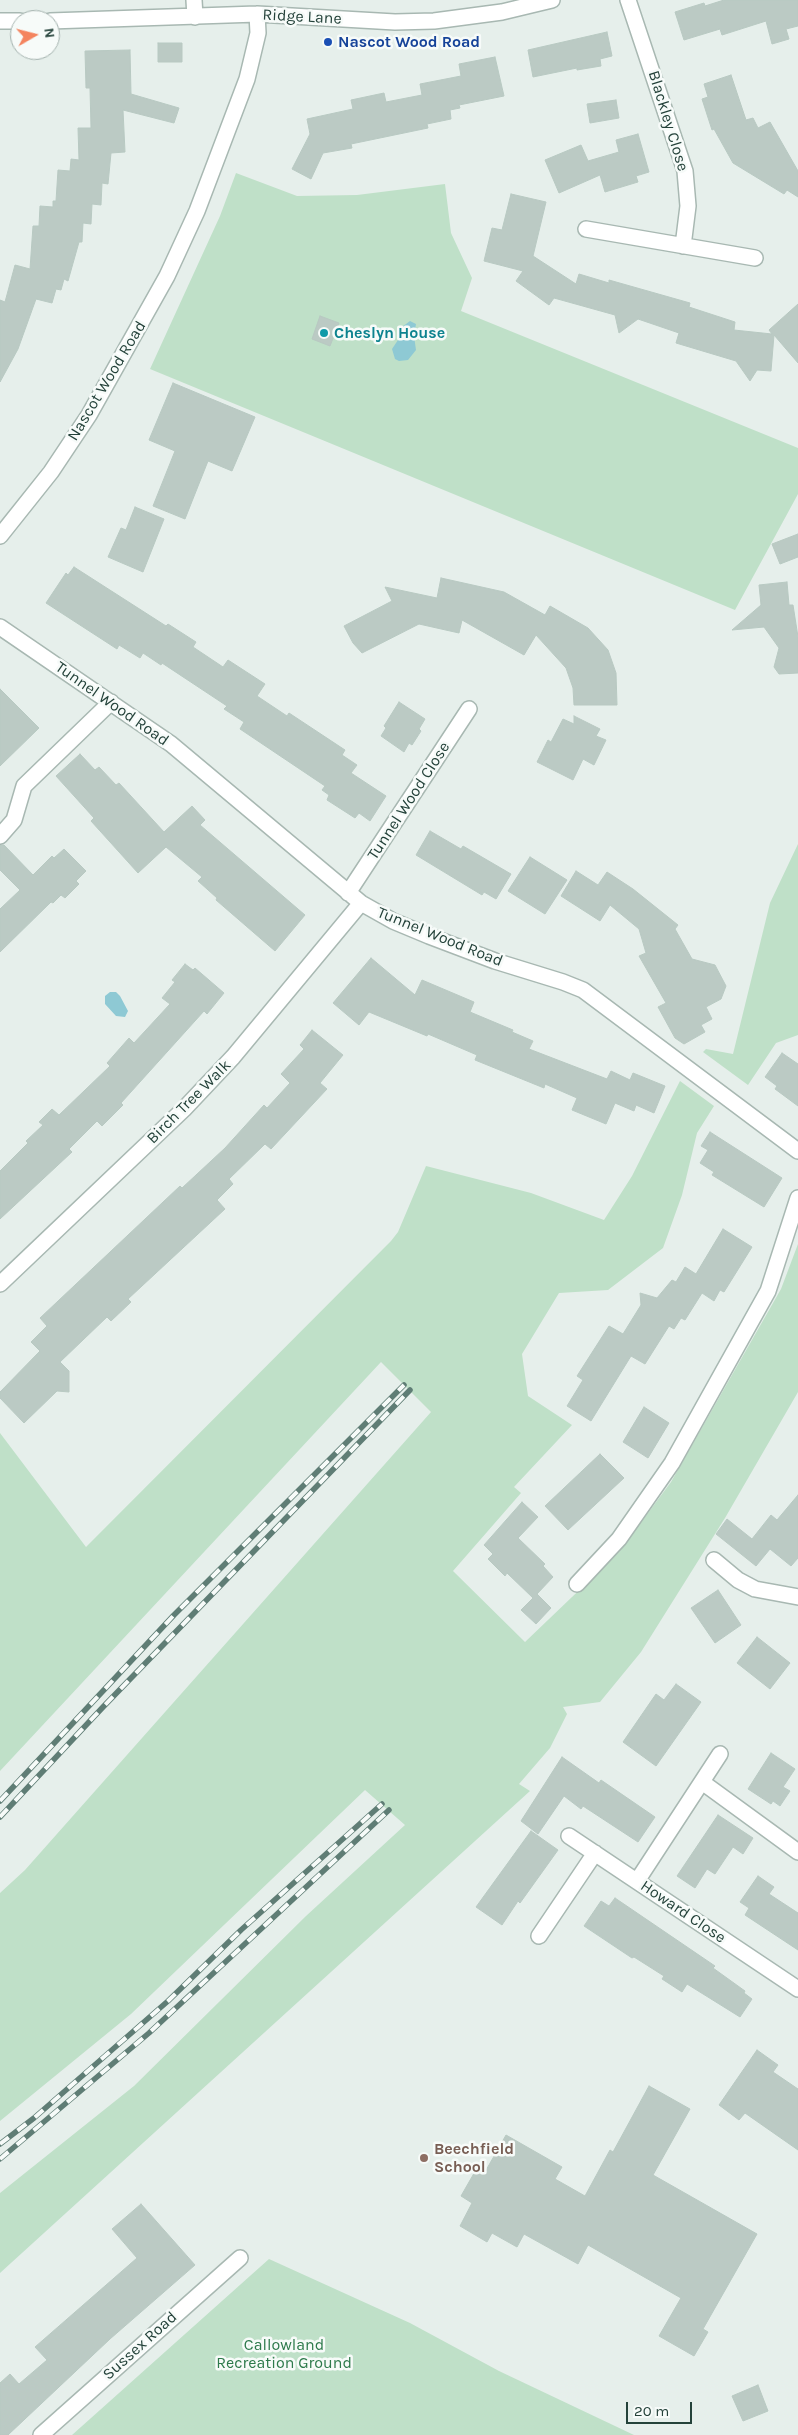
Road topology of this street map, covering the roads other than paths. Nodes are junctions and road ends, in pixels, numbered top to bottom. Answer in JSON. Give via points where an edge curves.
{"nodes":[{"id":1,"x":194,"y":0,"type":"edge"},
{"id":2,"x":552,"y":0,"type":"edge"},
{"id":3,"x":628,"y":0,"type":"edge"},
{"id":4,"x":257,"y":14,"type":"junction"},
{"id":5,"x":195,"y":17,"type":"junction"},
{"id":6,"x":60,"y":21,"type":"edge"},
{"id":7,"x":586,"y":229,"type":"dead end"},
{"id":8,"x":683,"y":246,"type":"junction"},
{"id":9,"x":755,"y":258,"type":"dead end"},
{"id":10,"x":0,"y":513,"type":"edge"},
{"id":11,"x":12,"y":523,"type":"junction"},
{"id":12,"x":0,"y":536,"type":"edge"},
{"id":13,"x":0,"y":628,"type":"edge"},
{"id":14,"x":111,"y":702,"type":"junction"},
{"id":15,"x":469,"y":709,"type":"dead end"},
{"id":16,"x":0,"y":836,"type":"edge"},
{"id":17,"x":348,"y":893,"type":"junction"},
{"id":18,"x":361,"y":904,"type":"junction"},
{"id":19,"x":798,"y":1150,"type":"edge"},
{"id":20,"x":798,"y":1198,"type":"edge"},
{"id":21,"x":0,"y":1284,"type":"edge"},
{"id":22,"x":714,"y":1560,"type":"dead end"},
{"id":23,"x":578,"y":1584,"type":"dead end"},
{"id":24,"x":798,"y":1597,"type":"edge"},
{"id":25,"x":720,"y":1754,"type":"dead end"},
{"id":26,"x":702,"y":1782,"type":"junction"},
{"id":27,"x":568,"y":1836,"type":"dead end"},
{"id":28,"x":798,"y":1852,"type":"edge"},
{"id":29,"x":595,"y":1853,"type":"junction"},
{"id":30,"x":637,"y":1881,"type":"junction"},
{"id":31,"x":538,"y":1936,"type":"dead end"},
{"id":32,"x":798,"y":1989,"type":"edge"},
{"id":33,"x":240,"y":2258,"type":"dead end"},
{"id":34,"x":41,"y":2435,"type":"edge"}],
"edges":[{"from":1,"to":5,"type":"street"},
{"from":2,"to":4,"type":"street","name":"Ridge Lane","via":[[502,12],[434,21],[395,22]]},
{"from":3,"to":8,"type":"street","name":"Blackley Close","via":[[685,171],[688,206]]},
{"from":4,"to":5,"type":"street","name":"Ridge Lane"},
{"from":4,"to":11,"type":"street","name":"Nascot Wood Road","via":[[258,33],[247,79],[201,202],[167,276],[89,415]]},
{"from":5,"to":6,"type":"street","name":"Ridge Lane"},
{"from":7,"to":8,"type":"street"},
{"from":8,"to":9,"type":"street"},
{"from":10,"to":11,"type":"street"},
{"from":11,"to":12,"type":"street","name":"Nascot Wood Road"},
{"from":13,"to":14,"type":"street","name":"Tunnel Wood Road"},
{"from":14,"to":16,"type":"street","via":[[24,786],[14,820]]},
{"from":14,"to":17,"type":"street","name":"Tunnel Wood Road","via":[[171,744]]},
{"from":15,"to":17,"type":"street","name":"Tunnel Wood Close"},
{"from":17,"to":18,"type":"street","name":"Tunnel Wood Road"},
{"from":18,"to":19,"type":"street","name":"Tunnel Wood Road","via":[[429,936],[583,990]]},
{"from":18,"to":21,"type":"street","name":"Birch Tree Walk","via":[[233,1057],[184,1109]]},
{"from":20,"to":23,"type":"street","via":[[768,1291],[672,1463],[619,1539]]},
{"from":22,"to":24,"type":"street","via":[[755,1589]]},
{"from":25,"to":26,"type":"street"},
{"from":26,"to":28,"type":"street"},
{"from":26,"to":30,"type":"street"},
{"from":27,"to":29,"type":"street","name":"Howard Close"},
{"from":29,"to":30,"type":"street","name":"Howard Close"},
{"from":29,"to":31,"type":"street"},
{"from":30,"to":32,"type":"street","name":"Howard Close"},
{"from":33,"to":34,"type":"street","name":"Sussex Road"}]}
